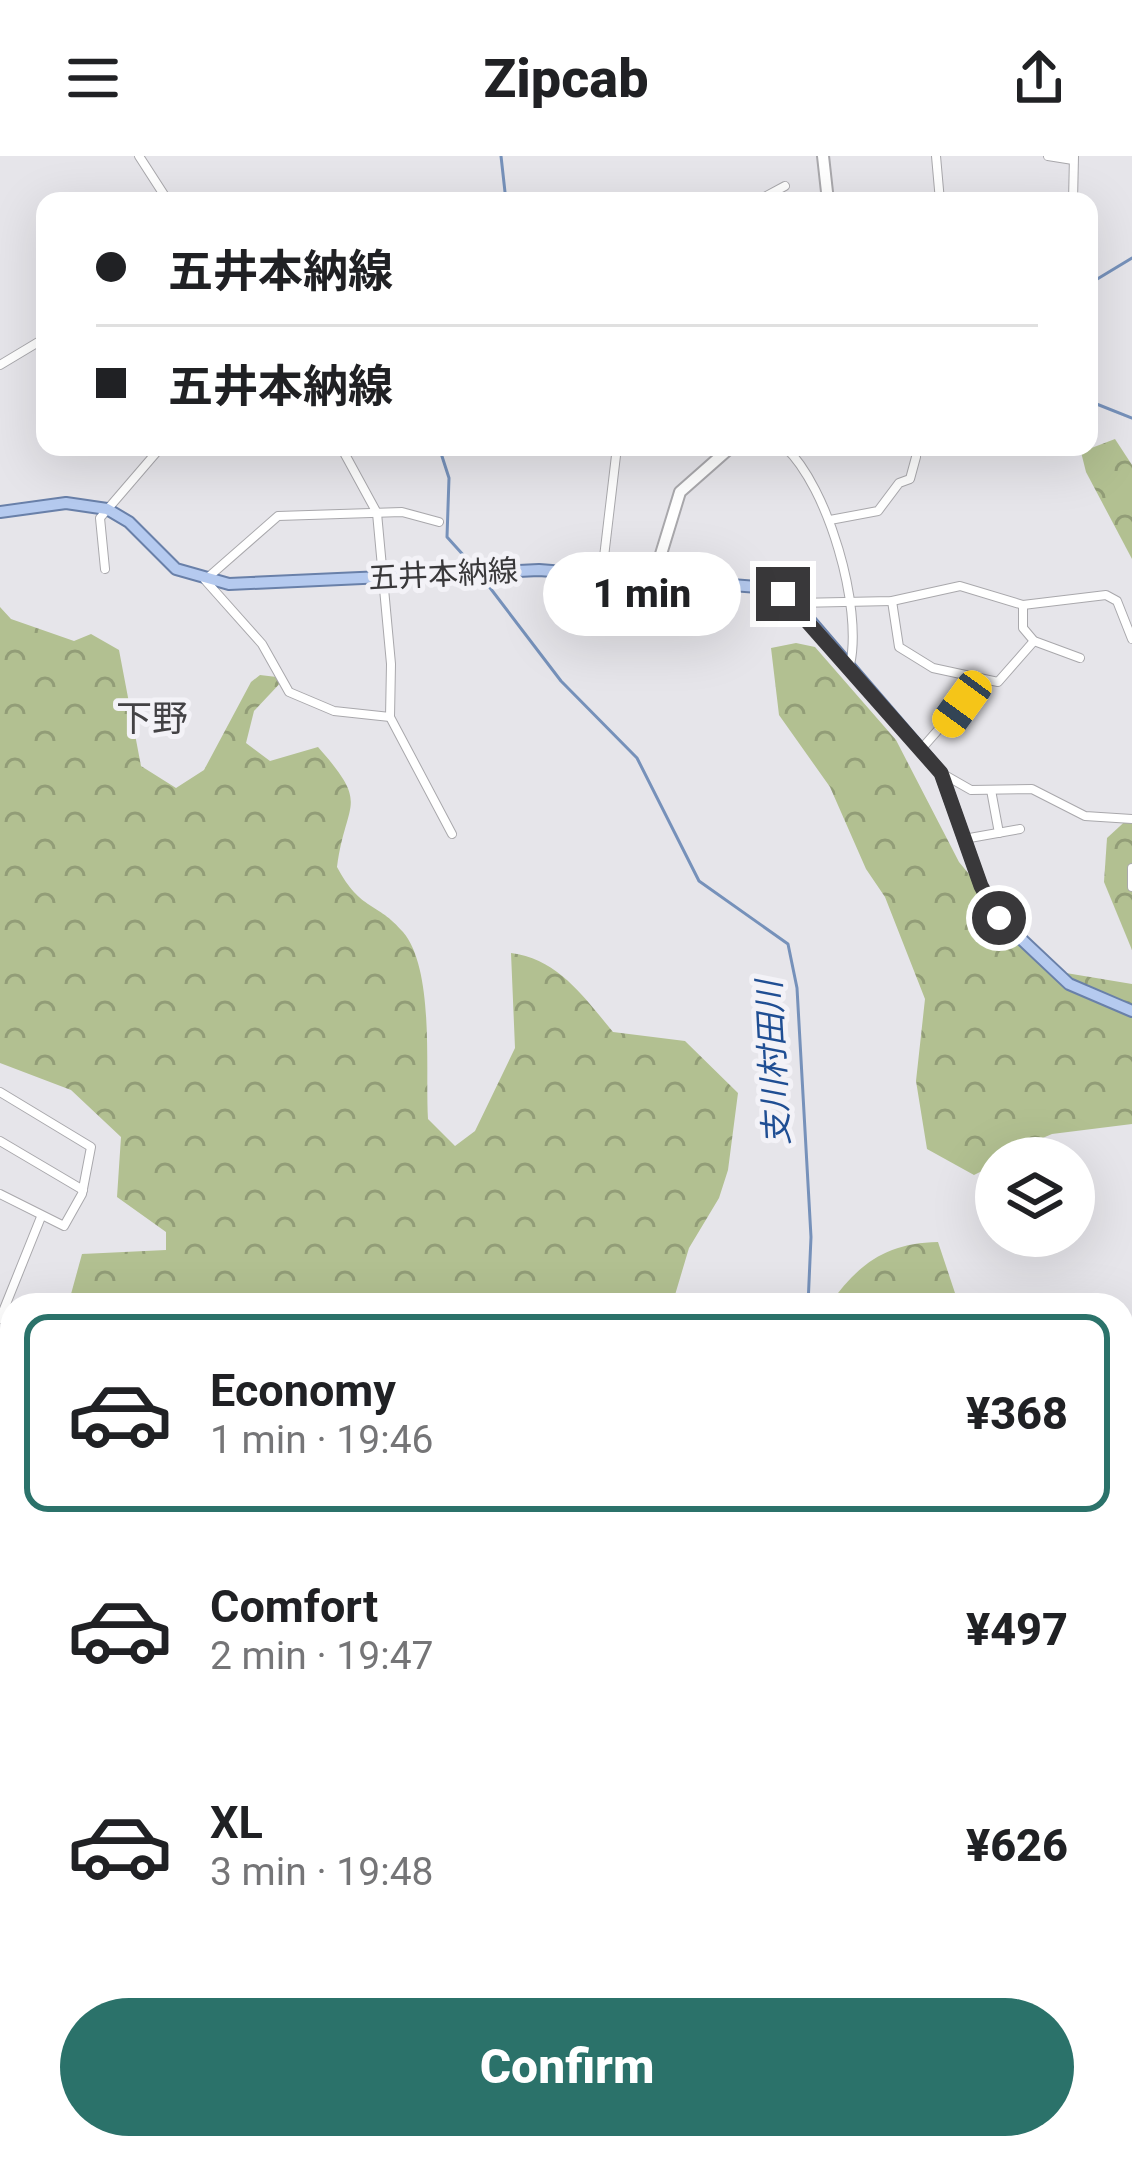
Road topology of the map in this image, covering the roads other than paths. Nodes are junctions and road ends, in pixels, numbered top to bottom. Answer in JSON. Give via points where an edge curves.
{"nodes":[{"id":1,"x":139,"y":156,"type":"edge"},
{"id":2,"x":824,"y":156,"type":"edge"},
{"id":3,"x":936,"y":156,"type":"edge"},
{"id":4,"x":1048,"y":156,"type":"edge"},
{"id":5,"x":1073,"y":158,"type":"edge"},
{"id":6,"x":785,"y":186,"type":"dead end"},
{"id":7,"x":162,"y":192,"type":"edge"},
{"id":8,"x":774,"y":192,"type":"edge"},
{"id":9,"x":827,"y":192,"type":"edge"},
{"id":10,"x":939,"y":192,"type":"edge"},
{"id":11,"x":1073,"y":192,"type":"edge"},
{"id":12,"x":36,"y":343,"type":"edge"},
{"id":13,"x":0,"y":365,"type":"edge"},
{"id":14,"x":153,"y":456,"type":"edge"},
{"id":15,"x":346,"y":456,"type":"edge"},
{"id":16,"x":615,"y":456,"type":"edge"},
{"id":17,"x":721,"y":456,"type":"edge"},
{"id":18,"x":791,"y":456,"type":"edge"},
{"id":19,"x":916,"y":457,"type":"dead end"},
{"id":20,"x":107,"y":509,"type":"junction"},
{"id":21,"x":0,"y":512,"type":"edge"},
{"id":22,"x":377,"y":513,"type":"junction"},
{"id":23,"x":830,"y":520,"type":"junction"},
{"id":24,"x":439,"y":522,"type":"dead end"},
{"id":25,"x":105,"y":568,"type":"dead end"},
{"id":26,"x":602,"y":574,"type":"junction"},
{"id":27,"x":381,"y":578,"type":"junction"},
{"id":28,"x":654,"y":578,"type":"junction"},
{"id":29,"x":205,"y":580,"type":"junction"},
{"id":30,"x":892,"y":601,"type":"junction"},
{"id":31,"x":848,"y":602,"type":"junction"},
{"id":32,"x":795,"y":603,"type":"junction"},
{"id":33,"x":1023,"y":605,"type":"junction"},
{"id":34,"x":1132,"y":639,"type":"edge"},
{"id":35,"x":1034,"y":641,"type":"junction"},
{"id":36,"x":1080,"y":658,"type":"dead end"},
{"id":37,"x":850,"y":664,"type":"junction"},
{"id":38,"x":984,"y":678,"type":"junction"},
{"id":39,"x":390,"y":717,"type":"junction"},
{"id":40,"x":923,"y":747,"type":"junction"},
{"id":41,"x":941,"y":773,"type":"junction"},
{"id":42,"x":991,"y":790,"type":"junction"},
{"id":43,"x":1132,"y":819,"type":"edge"},
{"id":44,"x":1019,"y":829,"type":"dead end"},
{"id":45,"x":999,"y":833,"type":"junction"},
{"id":46,"x":452,"y":834,"type":"dead end"},
{"id":47,"x":964,"y":839,"type":"junction"},
{"id":48,"x":1132,"y":868,"type":"edge"},
{"id":49,"x":1132,"y":887,"type":"edge"},
{"id":50,"x":1132,"y":1011,"type":"edge"},
{"id":51,"x":0,"y":1092,"type":"edge"},
{"id":52,"x":0,"y":1141,"type":"edge"},
{"id":53,"x":83,"y":1190,"type":"junction"},
{"id":54,"x":0,"y":1194,"type":"edge"},
{"id":55,"x":40,"y":1217,"type":"junction"},
{"id":56,"x":10,"y":1293,"type":"edge"}],
"edges":[{"from":1,"to":7,"type":"street"},
{"from":2,"to":9,"type":"main road"},
{"from":3,"to":10,"type":"street"},
{"from":4,"to":5,"type":"street"},
{"from":5,"to":11,"type":"street"},
{"from":6,"to":8,"type":"street"},
{"from":12,"to":13,"type":"street"},
{"from":14,"to":20,"type":"street"},
{"from":15,"to":22,"type":"street"},
{"from":16,"to":26,"type":"street"},
{"from":17,"to":28,"type":"main road","via":[[680,493]]},
{"from":18,"to":23,"type":"street"},
{"from":19,"to":23,"type":"street","via":[[910,479],[878,512]]},
{"from":20,"to":21,"type":"main road","via":[[66,503]]},
{"from":20,"to":25,"type":"street","via":[[100,518]]},
{"from":20,"to":29,"type":"main road","name":"五井本納線","via":[[164,560]]},
{"from":22,"to":24,"type":"street"},
{"from":22,"to":27,"type":"street"},
{"from":22,"to":29,"type":"street","via":[[278,516]]},
{"from":23,"to":31,"type":"street"},
{"from":26,"to":27,"type":"main road","name":"五井本納線"},
{"from":26,"to":28,"type":"main road","name":"五井本納線"},
{"from":27,"to":29,"type":"main road","name":"五井本納線"},
{"from":27,"to":39,"type":"street"},
{"from":28,"to":32,"type":"main road","name":"五井本納線","via":[[760,585]]},
{"from":29,"to":39,"type":"street","via":[[262,644],[289,692],[334,711]]},
{"from":30,"to":31,"type":"street"},
{"from":30,"to":33,"type":"street","via":[[960,586]]},
{"from":30,"to":38,"type":"street","via":[[899,647],[934,668]]},
{"from":31,"to":32,"type":"street"},
{"from":31,"to":37,"type":"street"},
{"from":32,"to":37,"type":"main road","name":"五井本納線"},
{"from":33,"to":34,"type":"street","via":[[1106,595],[1117,601]]},
{"from":33,"to":35,"type":"street","via":[[1023,628]]},
{"from":35,"to":36,"type":"street"},
{"from":35,"to":38,"type":"street","via":[[998,682]]},
{"from":37,"to":40,"type":"main road","name":"五井本納線"},
{"from":38,"to":40,"type":"street"},
{"from":39,"to":46,"type":"street"},
{"from":40,"to":41,"type":"main road","name":"五井本納線"},
{"from":41,"to":42,"type":"street","via":[[971,790]]},
{"from":41,"to":47,"type":"main road","name":"五井本納線"},
{"from":42,"to":43,"type":"street","via":[[1032,789],[1084,816]]},
{"from":42,"to":45,"type":"street"},
{"from":44,"to":45,"type":"street"},
{"from":45,"to":47,"type":"street"},
{"from":47,"to":50,"type":"main road","name":"五井本納線","via":[[981,886],[1026,948],[1070,984]]},
{"from":48,"to":49,"type":"street"},
{"from":51,"to":53,"type":"street","via":[[92,1147]]},
{"from":52,"to":53,"type":"street"},
{"from":53,"to":55,"type":"street","via":[[64,1226]]},
{"from":54,"to":55,"type":"street"},
{"from":55,"to":56,"type":"street"}]}
